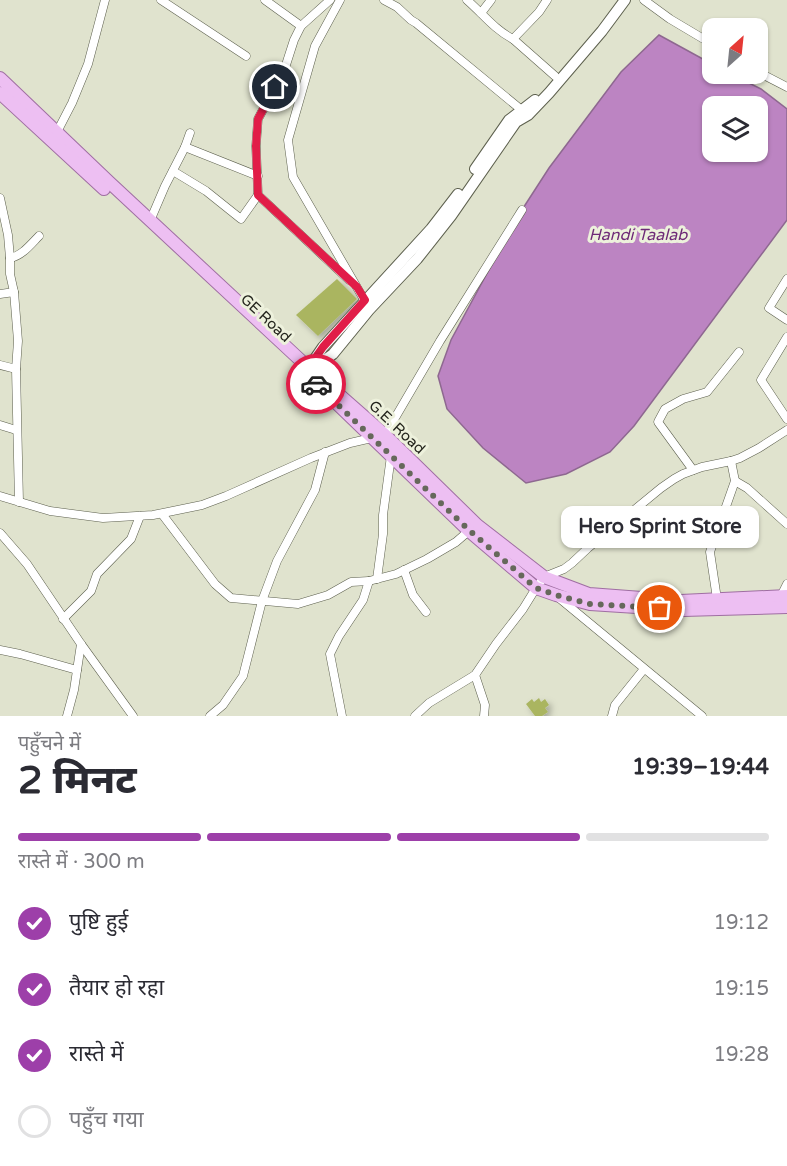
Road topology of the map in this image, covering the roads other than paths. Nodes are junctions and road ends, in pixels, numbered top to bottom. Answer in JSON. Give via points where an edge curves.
{"nodes":[{"id":1,"x":105,"y":0,"type":"edge"},
{"id":2,"x":162,"y":0,"type":"edge"},
{"id":3,"x":265,"y":0,"type":"edge"},
{"id":4,"x":330,"y":0,"type":"edge"},
{"id":5,"x":340,"y":0,"type":"edge"},
{"id":6,"x":384,"y":0,"type":"edge"},
{"id":7,"x":467,"y":0,"type":"edge"},
{"id":8,"x":491,"y":0,"type":"edge"},
{"id":9,"x":548,"y":0,"type":"edge"},
{"id":10,"x":615,"y":0,"type":"edge"},
{"id":11,"x":624,"y":0,"type":"edge"},
{"id":12,"x":644,"y":0,"type":"edge"},
{"id":13,"x":481,"y":13,"type":"junction"},
{"id":14,"x":301,"y":26,"type":"junction"},
{"id":15,"x":702,"y":38,"type":"edge"},
{"id":16,"x":513,"y":39,"type":"junction"},
{"id":17,"x":246,"y":56,"type":"dead end"},
{"id":18,"x":555,"y":76,"type":"junction"},
{"id":19,"x":768,"y":77,"type":"edge"},
{"id":20,"x":0,"y":78,"type":"edge"},
{"id":21,"x":787,"y":87,"type":"edge"},
{"id":22,"x":0,"y":93,"type":"edge"},
{"id":23,"x":524,"y":113,"type":"junction"},
{"id":24,"x":57,"y":132,"type":"junction"},
{"id":25,"x":190,"y":133,"type":"dead end"},
{"id":26,"x":185,"y":147,"type":"junction"},
{"id":27,"x":173,"y":171,"type":"junction"},
{"id":28,"x":258,"y":176,"type":"junction"},
{"id":29,"x":258,"y":195,"type":"junction"},
{"id":30,"x":0,"y":198,"type":"edge"},
{"id":31,"x":522,"y":210,"type":"dead end"},
{"id":32,"x":2,"y":214,"type":"edge"},
{"id":33,"x":150,"y":221,"type":"junction"},
{"id":34,"x":39,"y":236,"type":"dead end"},
{"id":35,"x":10,"y":258,"type":"junction"},
{"id":36,"x":10,"y":274,"type":"junction"},
{"id":37,"x":0,"y":275,"type":"edge"},
{"id":38,"x":787,"y":279,"type":"edge"},
{"id":39,"x":357,"y":287,"type":"junction"},
{"id":40,"x":14,"y":292,"type":"junction"},
{"id":41,"x":0,"y":294,"type":"edge"},
{"id":42,"x":367,"y":305,"type":"junction"},
{"id":43,"x":787,"y":320,"type":"edge"},
{"id":44,"x":787,"y":337,"type":"edge"},
{"id":45,"x":739,"y":351,"type":"dead end"},
{"id":46,"x":0,"y":365,"type":"edge"},
{"id":47,"x":16,"y":369,"type":"junction"},
{"id":48,"x":308,"y":370,"type":"junction"},
{"id":49,"x":787,"y":419,"type":"edge"},
{"id":50,"x":0,"y":425,"type":"edge"},
{"id":51,"x":16,"y":430,"type":"junction"},
{"id":52,"x":787,"y":430,"type":"edge"},
{"id":53,"x":379,"y":437,"type":"junction"},
{"id":54,"x":326,"y":452,"type":"junction"},
{"id":55,"x":392,"y":455,"type":"junction"},
{"id":56,"x":731,"y":461,"type":"junction"},
{"id":57,"x":693,"y":470,"type":"junction"},
{"id":58,"x":735,"y":481,"type":"junction"},
{"id":59,"x":0,"y":496,"type":"edge"},
{"id":60,"x":19,"y":502,"type":"junction"},
{"id":61,"x":162,"y":514,"type":"junction"},
{"id":62,"x":140,"y":516,"type":"junction"},
{"id":63,"x":787,"y":524,"type":"edge"},
{"id":64,"x":473,"y":528,"type":"junction"},
{"id":65,"x":0,"y":533,"type":"edge"},
{"id":66,"x":404,"y":570,"type":"junction"},
{"id":67,"x":373,"y":580,"type":"junction"},
{"id":68,"x":540,"y":582,"type":"junction"},
{"id":69,"x":787,"y":584,"type":"edge"},
{"id":70,"x":556,"y":595,"type":"junction"},
{"id":71,"x":784,"y":596,"type":"edge"},
{"id":72,"x":717,"y":599,"type":"junction"},
{"id":73,"x":262,"y":601,"type":"junction"},
{"id":74,"x":787,"y":607,"type":"edge"},
{"id":75,"x":426,"y":612,"type":"dead end"},
{"id":76,"x":63,"y":618,"type":"junction"},
{"id":77,"x":81,"y":644,"type":"junction"},
{"id":78,"x":0,"y":651,"type":"edge"},
{"id":79,"x":644,"y":669,"type":"junction"},
{"id":80,"x":77,"y":670,"type":"junction"},
{"id":81,"x":475,"y":675,"type":"junction"},
{"id":82,"x":67,"y":716,"type":"edge"},
{"id":83,"x":134,"y":716,"type":"edge"},
{"id":84,"x":210,"y":716,"type":"edge"},
{"id":85,"x":342,"y":716,"type":"edge"},
{"id":86,"x":415,"y":716,"type":"edge"},
{"id":87,"x":484,"y":716,"type":"edge"},
{"id":88,"x":612,"y":716,"type":"edge"},
{"id":89,"x":702,"y":716,"type":"edge"}],
"edges":[{"from":1,"to":24,"type":"street","via":[[88,64]]},
{"from":2,"to":17,"type":"street"},
{"from":3,"to":14,"type":"street"},
{"from":4,"to":14,"type":"street"},
{"from":5,"to":39,"type":"street","via":[[315,46],[288,140],[292,177]]},
{"from":6,"to":23,"type":"street"},
{"from":7,"to":13,"type":"street"},
{"from":8,"to":13,"type":"street"},
{"from":9,"to":16,"type":"street"},
{"from":10,"to":18,"type":"street"},
{"from":11,"to":23,"type":"street","via":[[549,93]]},
{"from":12,"to":15,"type":"street"},
{"from":13,"to":16,"type":"street"},
{"from":14,"to":28,"type":"street","via":[[284,71],[258,119]]},
{"from":16,"to":18,"type":"street"},
{"from":18,"to":23,"type":"street"},
{"from":19,"to":21,"type":"street"},
{"from":20,"to":24,"type":"main road"},
{"from":22,"to":48,"type":"main road","name":"GE Road"},
{"from":23,"to":42,"type":"street","via":[[509,120],[462,189]]},
{"from":24,"to":33,"type":"main road"},
{"from":25,"to":26,"type":"street"},
{"from":26,"to":27,"type":"street"},
{"from":26,"to":28,"type":"street"},
{"from":27,"to":29,"type":"street","via":[[241,219]]},
{"from":27,"to":33,"type":"street"},
{"from":28,"to":29,"type":"street"},
{"from":29,"to":39,"type":"street"},
{"from":30,"to":32,"type":"street"},
{"from":31,"to":53,"type":"street"},
{"from":32,"to":35,"type":"street"},
{"from":33,"to":48,"type":"main road"},
{"from":34,"to":35,"type":"street"},
{"from":35,"to":36,"type":"street"},
{"from":36,"to":37,"type":"street"},
{"from":36,"to":40,"type":"street"},
{"from":38,"to":43,"type":"street","via":[[769,308]]},
{"from":39,"to":42,"type":"street"},
{"from":40,"to":41,"type":"street"},
{"from":40,"to":47,"type":"street"},
{"from":42,"to":48,"type":"street","via":[[323,347]]},
{"from":44,"to":49,"type":"street","via":[[761,380]]},
{"from":45,"to":57,"type":"street","via":[[706,392],[665,409],[658,422]]},
{"from":46,"to":47,"type":"street"},
{"from":47,"to":51,"type":"street"},
{"from":48,"to":53,"type":"main road","name":"GE Road"},
{"from":50,"to":51,"type":"street"},
{"from":51,"to":60,"type":"street"},
{"from":52,"to":56,"type":"street"},
{"from":53,"to":54,"type":"street"},
{"from":53,"to":55,"type":"main road","name":"GE Road"},
{"from":53,"to":64,"type":"main road","name":"G.E. Road"},
{"from":54,"to":61,"type":"street","via":[[226,496]]},
{"from":54,"to":73,"type":"street","via":[[315,490],[277,561]]},
{"from":55,"to":64,"type":"main road","name":"GE Road"},
{"from":55,"to":67,"type":"street"},
{"from":56,"to":57,"type":"street"},
{"from":56,"to":58,"type":"street"},
{"from":57,"to":68,"type":"street","via":[[661,488],[572,563]]},
{"from":58,"to":63,"type":"street"},
{"from":58,"to":72,"type":"street","via":[[710,552]]},
{"from":59,"to":60,"type":"street"},
{"from":60,"to":62,"type":"street","via":[[50,511],[103,518]]},
{"from":61,"to":62,"type":"street"},
{"from":61,"to":73,"type":"street","via":[[231,598]]},
{"from":62,"to":76,"type":"street","via":[[131,539],[97,574],[91,591]]},
{"from":64,"to":66,"type":"street","via":[[456,542]]},
{"from":64,"to":68,"type":"main road","name":"GE Road"},
{"from":65,"to":76,"type":"street","via":[[27,564]]},
{"from":66,"to":67,"type":"street"},
{"from":66,"to":75,"type":"street","via":[[413,595]]},
{"from":67,"to":73,"type":"street","via":[[351,582],[328,595],[298,604]]},
{"from":67,"to":85,"type":"street","via":[[330,654]]},
{"from":68,"to":70,"type":"main road","name":"GE Road"},
{"from":68,"to":72,"type":"main road","via":[[589,594],[681,601]]},
{"from":68,"to":81,"type":"street"},
{"from":69,"to":71,"type":"street"},
{"from":70,"to":74,"type":"main road","name":"GE Road","via":[[590,604],[683,610]]},
{"from":70,"to":79,"type":"street"},
{"from":71,"to":72,"type":"main road"},
{"from":73,"to":84,"type":"street","via":[[243,676],[223,705]]},
{"from":76,"to":77,"type":"street"},
{"from":77,"to":80,"type":"street"},
{"from":77,"to":83,"type":"street"},
{"from":78,"to":80,"type":"street"},
{"from":79,"to":88,"type":"street","via":[[615,705]]},
{"from":79,"to":89,"type":"street"},
{"from":80,"to":82,"type":"street"},
{"from":81,"to":86,"type":"street"},
{"from":81,"to":87,"type":"street","via":[[485,705]]}]}
